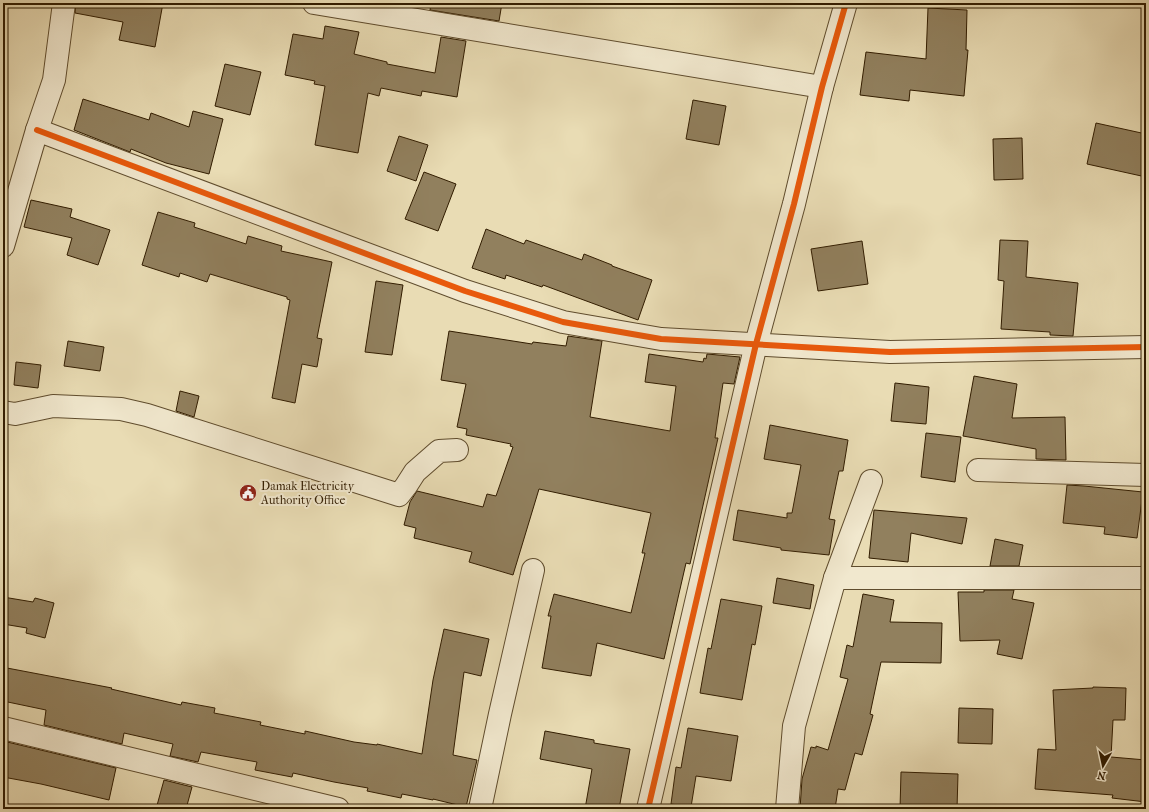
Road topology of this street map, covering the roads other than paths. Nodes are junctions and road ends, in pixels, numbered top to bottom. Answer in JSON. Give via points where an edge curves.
{"nodes":[{"id":1,"x":64,"y":3,"type":"edge"},
{"id":2,"x":314,"y":3,"type":"edge"},
{"id":3,"x":846,"y":3,"type":"edge"},
{"id":4,"x":822,"y":87,"type":"junction"},
{"id":5,"x":36,"y":130,"type":"junction"},
{"id":6,"x":3,"y":246,"type":"edge"},
{"id":7,"x":756,"y":344,"type":"junction"},
{"id":8,"x":1146,"y":347,"type":"edge"},
{"id":9,"x":3,"y":412,"type":"edge"},
{"id":10,"x":457,"y":450,"type":"dead end"},
{"id":11,"x":978,"y":470,"type":"dead end"},
{"id":12,"x":1146,"y":475,"type":"edge"},
{"id":13,"x":871,"y":480,"type":"dead end"},
{"id":14,"x":533,"y":570,"type":"dead end"},
{"id":15,"x":835,"y":578,"type":"junction"},
{"id":16,"x":1146,"y":578,"type":"edge"},
{"id":17,"x":3,"y":728,"type":"edge"},
{"id":18,"x":338,"y":809,"type":"edge"},
{"id":19,"x":480,"y":809,"type":"edge"},
{"id":20,"x":648,"y":809,"type":"edge"},
{"id":21,"x":787,"y":809,"type":"edge"}],
"edges":[{"from":1,"to":5,"type":"street","via":[[54,80]]},
{"from":2,"to":4,"type":"street"},
{"from":3,"to":4,"type":"street"},
{"from":4,"to":7,"type":"street"},
{"from":5,"to":6,"type":"street"},
{"from":5,"to":7,"type":"street","via":[[465,291],[563,322],[661,339]]},
{"from":7,"to":8,"type":"street","via":[[890,352]]},
{"from":7,"to":20,"type":"street"},
{"from":9,"to":10,"type":"street","via":[[15,414],[53,406],[121,409],[399,495],[415,472],[439,451]]},
{"from":11,"to":12,"type":"street"},
{"from":13,"to":15,"type":"street"},
{"from":14,"to":19,"type":"street"},
{"from":15,"to":16,"type":"street"},
{"from":15,"to":21,"type":"street","via":[[794,726]]},
{"from":17,"to":18,"type":"street"}]}
